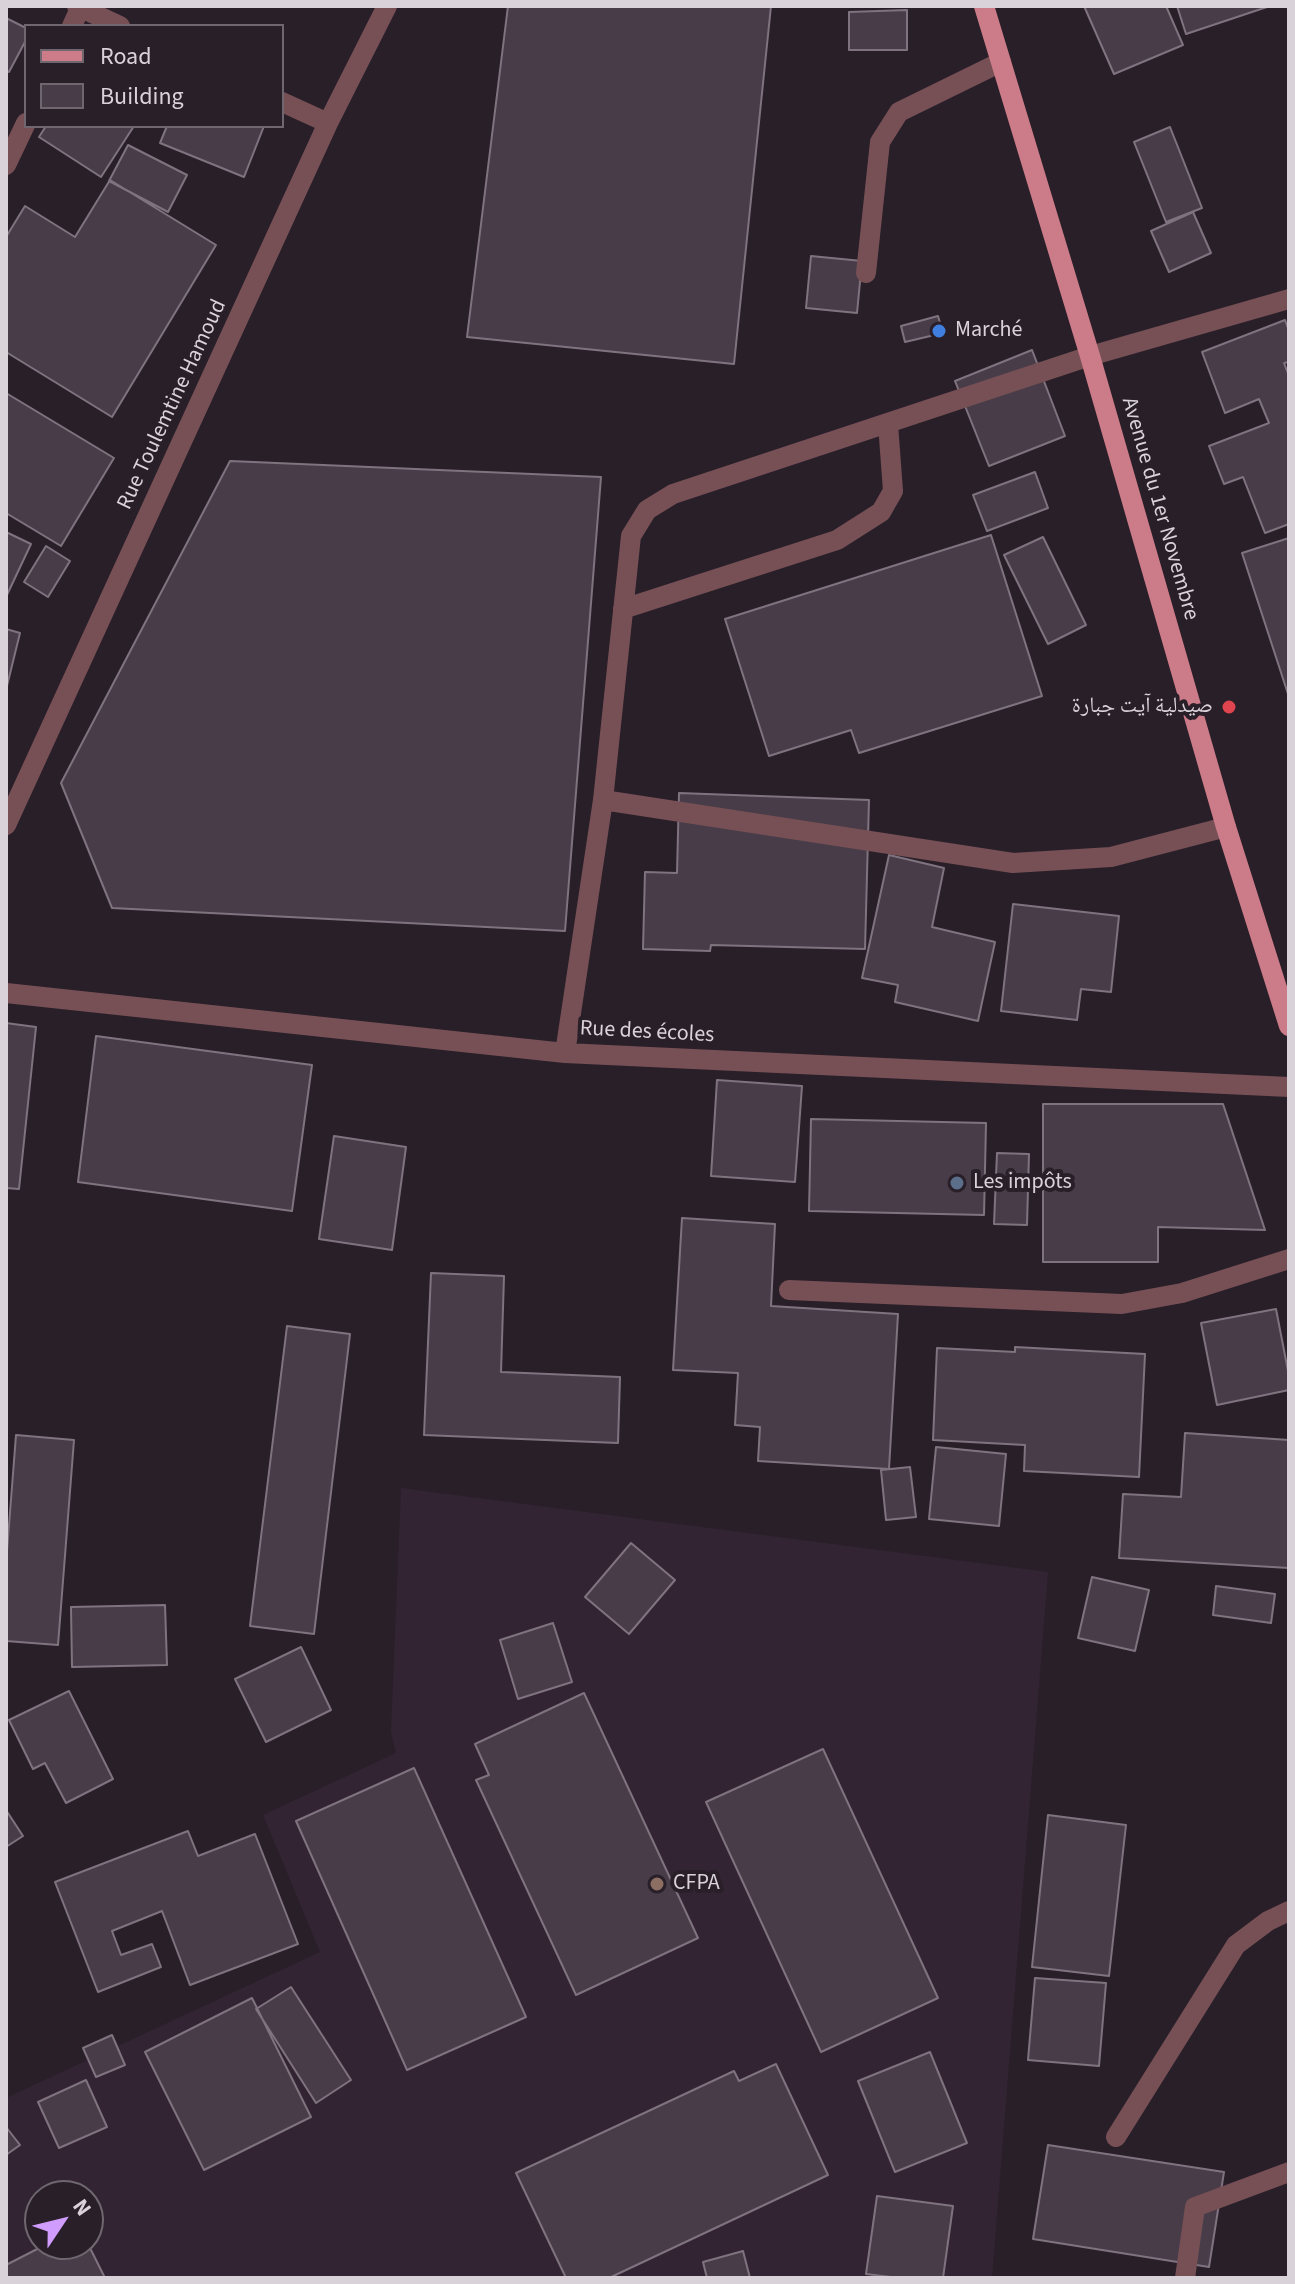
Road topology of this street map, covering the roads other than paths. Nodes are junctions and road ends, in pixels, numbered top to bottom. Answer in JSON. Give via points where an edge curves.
{"nodes":[{"id":1,"x":387,"y":6,"type":"edge"},
{"id":2,"x":984,"y":6,"type":"edge"},
{"id":3,"x":77,"y":11,"type":"edge"},
{"id":4,"x":114,"y":24,"type":"edge"},
{"id":5,"x":1001,"y":62,"type":"junction"},
{"id":6,"x":284,"y":103,"type":"edge"},
{"id":7,"x":328,"y":123,"type":"junction"},
{"id":8,"x":24,"y":127,"type":"edge"},
{"id":9,"x":6,"y":165,"type":"edge"},
{"id":10,"x":866,"y":273,"type":"dead end"},
{"id":11,"x":1289,"y":299,"type":"edge"},
{"id":12,"x":1090,"y":356,"type":"junction"},
{"id":13,"x":888,"y":424,"type":"junction"},
{"id":14,"x":623,"y":609,"type":"junction"},
{"id":15,"x":603,"y":800,"type":"junction"},
{"id":16,"x":6,"y":825,"type":"edge"},
{"id":17,"x":1226,"y":827,"type":"junction"},
{"id":18,"x":6,"y":993,"type":"edge"},
{"id":19,"x":1289,"y":1026,"type":"edge"},
{"id":20,"x":565,"y":1053,"type":"junction"},
{"id":21,"x":1289,"y":1087,"type":"edge"},
{"id":22,"x":1289,"y":1259,"type":"edge"},
{"id":23,"x":789,"y":1290,"type":"dead end"},
{"id":24,"x":1289,"y":1911,"type":"edge"},
{"id":25,"x":1116,"y":2137,"type":"dead end"},
{"id":26,"x":1289,"y":2172,"type":"edge"},
{"id":27,"x":1185,"y":2278,"type":"edge"}],
"edges":[{"from":1,"to":7,"type":"street","name":"Rue Toulemtine Hamoud"},
{"from":2,"to":5,"type":"main road","name":"Avenue du 1er Novembre"},
{"from":3,"to":4,"type":"street"},
{"from":5,"to":10,"type":"street","via":[[899,112],[880,142]]},
{"from":5,"to":12,"type":"main road","name":"Avenue du 1er Novembre"},
{"from":6,"to":7,"type":"street"},
{"from":7,"to":16,"type":"street","name":"Rue Toulemtine Hamoud"},
{"from":8,"to":9,"type":"street"},
{"from":11,"to":12,"type":"street"},
{"from":12,"to":13,"type":"street"},
{"from":12,"to":17,"type":"main road","name":"Avenue du 1er Novembre"},
{"from":13,"to":14,"type":"street","via":[[659,501],[631,536]]},
{"from":13,"to":14,"type":"street","via":[[893,491],[881,512],[837,540]]},
{"from":14,"to":15,"type":"street"},
{"from":15,"to":17,"type":"street","via":[[1013,863],[1111,857]]},
{"from":15,"to":20,"type":"street"},
{"from":17,"to":19,"type":"main road","name":"Avenue du 1er Novembre"},
{"from":18,"to":20,"type":"street","name":"Rue des écoles"},
{"from":20,"to":21,"type":"street","name":"Rue des écoles"},
{"from":22,"to":23,"type":"street","via":[[1182,1293],[1122,1304]]},
{"from":24,"to":25,"type":"street","via":[[1236,1945]]},
{"from":26,"to":27,"type":"street","via":[[1195,2207]]}]}
